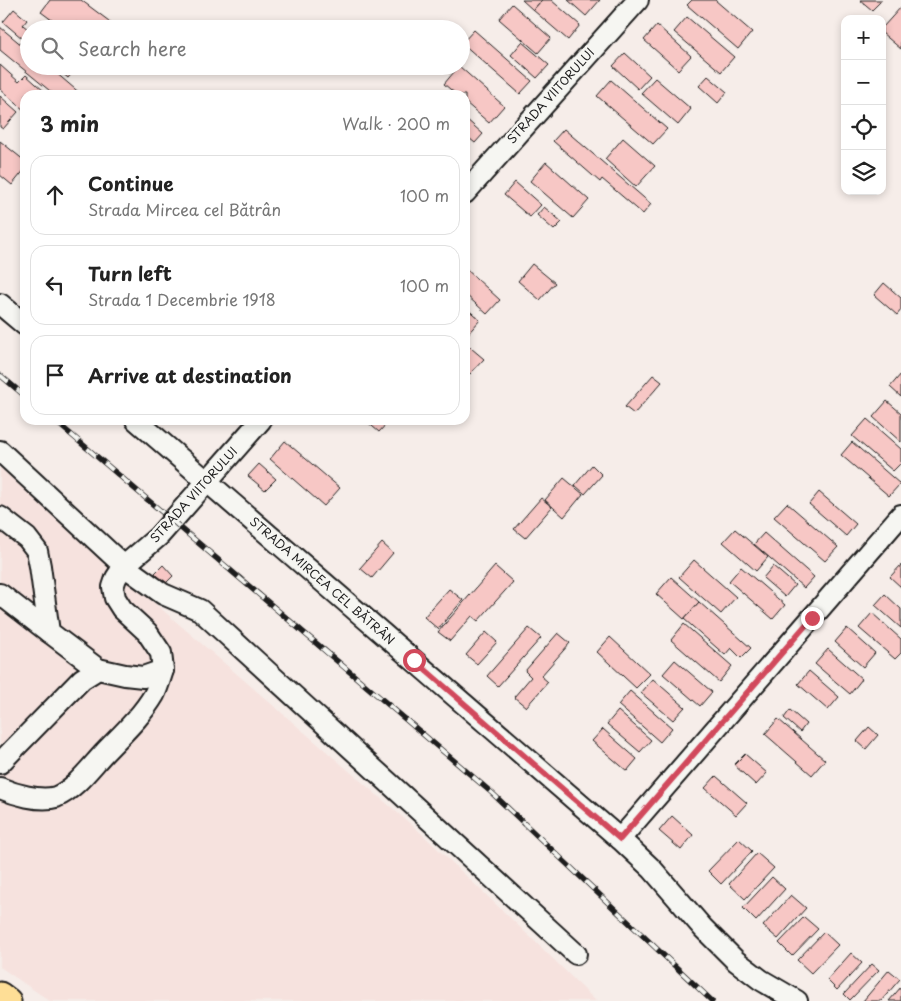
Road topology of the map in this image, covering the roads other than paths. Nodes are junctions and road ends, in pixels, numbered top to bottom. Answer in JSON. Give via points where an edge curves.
{"nodes":[{"id":1,"x":638,"y":0,"type":"edge"},
{"id":2,"x":470,"y":187,"type":"edge"},
{"id":3,"x":0,"y":304,"type":"edge"},
{"id":4,"x":20,"y":321,"type":"edge"},
{"id":5,"x":142,"y":425,"type":"edge"},
{"id":6,"x":256,"y":425,"type":"edge"},
{"id":7,"x":0,"y":452,"type":"edge"},
{"id":8,"x":207,"y":480,"type":"junction"},
{"id":9,"x":901,"y":515,"type":"edge"},
{"id":10,"x":0,"y":517,"type":"edge"},
{"id":11,"x":124,"y":566,"type":"junction"},
{"id":12,"x":0,"y":594,"type":"edge"},
{"id":13,"x":49,"y":632,"type":"junction"},
{"id":14,"x":98,"y":669,"type":"junction"},
{"id":15,"x":163,"y":670,"type":"junction"},
{"id":16,"x":0,"y":763,"type":"edge"},
{"id":17,"x":0,"y":788,"type":"edge"},
{"id":18,"x":620,"y":839,"type":"junction"},
{"id":19,"x":576,"y":954,"type":"dead end"},
{"id":20,"x":0,"y":995,"type":"edge"},
{"id":21,"x":8,"y":1001,"type":"edge"},
{"id":22,"x":797,"y":1001,"type":"edge"}],
"edges":[{"from":1,"to":2,"type":"street","name":"STRADA VIITORULUI"},
{"from":3,"to":4,"type":"street"},
{"from":5,"to":8,"type":"street","name":"STRADA MIRCEA CEL BĂTRÂN"},
{"from":6,"to":8,"type":"street","name":"STRADA VIITORULUI"},
{"from":7,"to":11,"type":"street"},
{"from":8,"to":11,"type":"street","name":"STRADA VIITORULUI","via":[[159,536]]},
{"from":8,"to":18,"type":"street","name":"STRADA MIRCEA CEL BĂTRÂN"},
{"from":9,"to":18,"type":"street"},
{"from":10,"to":13,"type":"street","via":[[27,538],[37,551]]},
{"from":11,"to":15,"type":"street","via":[[113,587],[115,598],[147,632],[161,653]]},
{"from":11,"to":19,"type":"street","via":[[163,594],[200,610]]},
{"from":12,"to":13,"type":"street"},
{"from":13,"to":14,"type":"street"},
{"from":14,"to":15,"type":"street","via":[[144,677]]},
{"from":14,"to":16,"type":"street","via":[[82,679]]},
{"from":15,"to":17,"type":"street","via":[[153,696],[136,719],[73,786],[55,797],[34,798]]},
{"from":18,"to":22,"type":"street","name":"STRADA MIRCEA CEL BĂTRÂN","via":[[736,960],[761,980]]},
{"from":20,"to":21,"type":"main road"}]}
